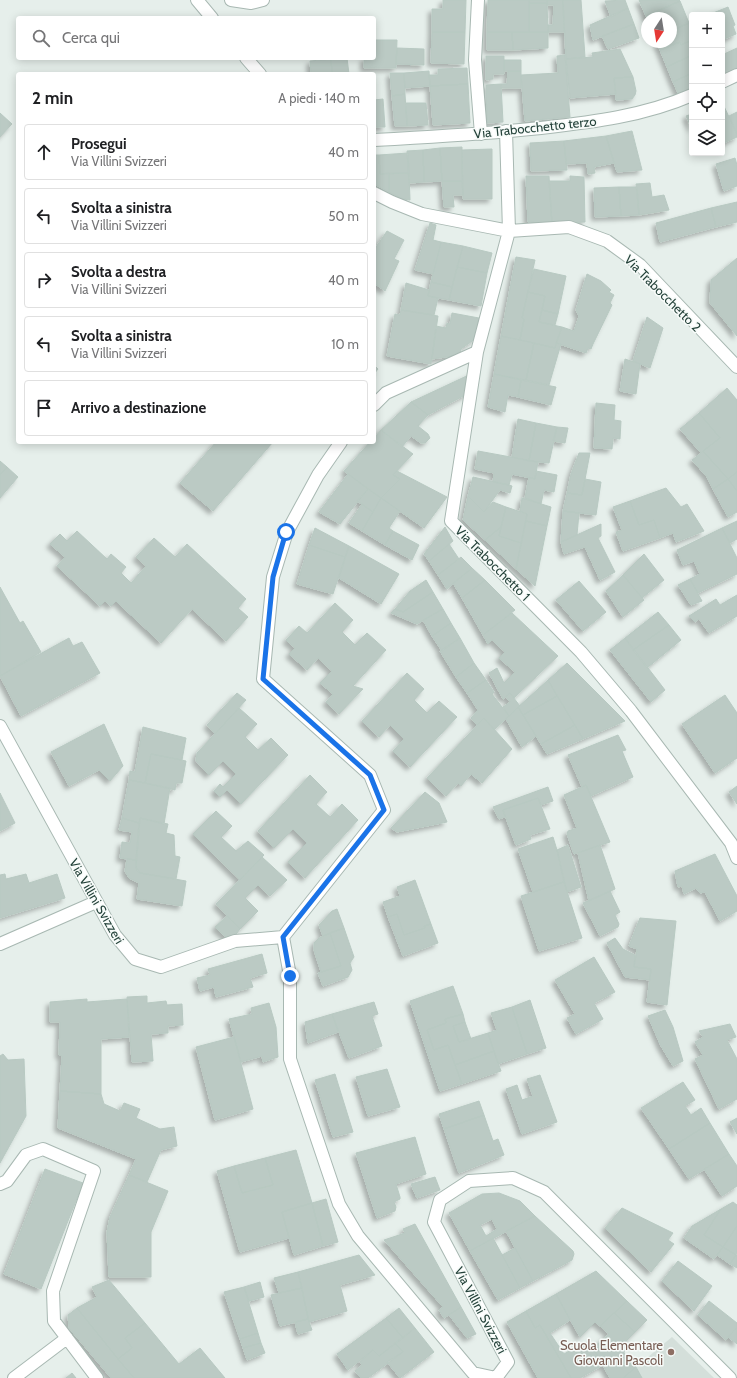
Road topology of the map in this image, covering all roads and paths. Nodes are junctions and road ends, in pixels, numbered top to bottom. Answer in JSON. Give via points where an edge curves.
{"nodes":[{"id":1,"x":196,"y":0,"type":"edge"},
{"id":2,"x":231,"y":0,"type":"edge"},
{"id":3,"x":263,"y":0,"type":"edge"},
{"id":4,"x":478,"y":0,"type":"edge"},
{"id":5,"x":210,"y":16,"type":"edge"},
{"id":6,"x":248,"y":60,"type":"edge"},
{"id":7,"x":258,"y":72,"type":"edge"},
{"id":8,"x":737,"y":75,"type":"edge"},
{"id":9,"x":725,"y":81,"type":"edge"},
{"id":10,"x":689,"y":96,"type":"edge"},
{"id":11,"x":506,"y":131,"type":"junction"},
{"id":12,"x":481,"y":134,"type":"junction"},
{"id":13,"x":376,"y":140,"type":"edge"},
{"id":14,"x":376,"y":194,"type":"edge"},
{"id":15,"x":509,"y":231,"type":"junction"},
{"id":16,"x":478,"y":352,"type":"junction"},
{"id":17,"x":737,"y":367,"type":"edge"},
{"id":18,"x":376,"y":403,"type":"edge"},
{"id":19,"x":340,"y":444,"type":"edge"},
{"id":20,"x":0,"y":726,"type":"edge"},
{"id":21,"x":4,"y":744,"type":"edge"},
{"id":22,"x":737,"y":858,"type":"edge"},
{"id":23,"x":96,"y":902,"type":"junction"},
{"id":24,"x":283,"y":937,"type":"junction"},
{"id":25,"x":0,"y":944,"type":"edge"},
{"id":26,"x":0,"y":1184,"type":"edge"},
{"id":27,"x":67,"y":1338,"type":"junction"},
{"id":28,"x":14,"y":1378,"type":"edge"},
{"id":29,"x":97,"y":1378,"type":"edge"},
{"id":30,"x":730,"y":1378,"type":"edge"}],
"edges":[{"from":1,"to":5,"type":"street"},
{"from":2,"to":3,"type":"street","via":[[251,4]]},
{"from":4,"to":12,"type":"street","via":[[475,60]]},
{"from":6,"to":7,"type":"street"},
{"from":8,"to":9,"type":"street"},
{"from":10,"to":11,"type":"street","name":"Via Trabocchetto terzo","via":[[650,110],[615,118]]},
{"from":11,"to":12,"type":"street","name":"Via Trabocchetto terzo"},
{"from":11,"to":15,"type":"street","name":"Via Trabocchetto 1"},
{"from":12,"to":13,"type":"street","name":"Via Trabocchetto terzo"},
{"from":14,"to":15,"type":"street","name":"Via Trabocchetto 2","via":[[422,214]]},
{"from":15,"to":16,"type":"street","name":"Via Trabocchetto 1"},
{"from":15,"to":17,"type":"street","name":"Via Trabocchetto 2","via":[[569,227],[607,241],[640,265]]},
{"from":16,"to":18,"type":"street","via":[[386,392]]},
{"from":16,"to":22,"type":"street","name":"Via Trabocchetto 1","via":[[451,521],[581,652],[631,711],[731,843]]},
{"from":19,"to":24,"type":"street","via":[[318,475],[286,532],[273,577],[263,679],[370,775],[384,810]]},
{"from":20,"to":21,"type":"street","name":"Via Villini Svizzeri"},
{"from":21,"to":23,"type":"street","name":"Via Villini Svizzeri"},
{"from":23,"to":24,"type":"street","name":"Via Villini Svizzeri","via":[[115,935],[135,959],[161,967],[235,941]]},
{"from":23,"to":25,"type":"street"},
{"from":24,"to":30,"type":"street","name":"Via Villini Svizzeri","via":[[290,976],[290,1059],[339,1204],[358,1236],[473,1373],[496,1378],[508,1362],[434,1222],[440,1200],[469,1181],[513,1178],[544,1192]]},
{"from":26,"to":27,"type":"street","via":[[7,1181],[26,1155],[44,1150],[94,1171],[53,1291],[54,1321]]},
{"from":27,"to":28,"type":"street"},
{"from":27,"to":29,"type":"street"}]}
